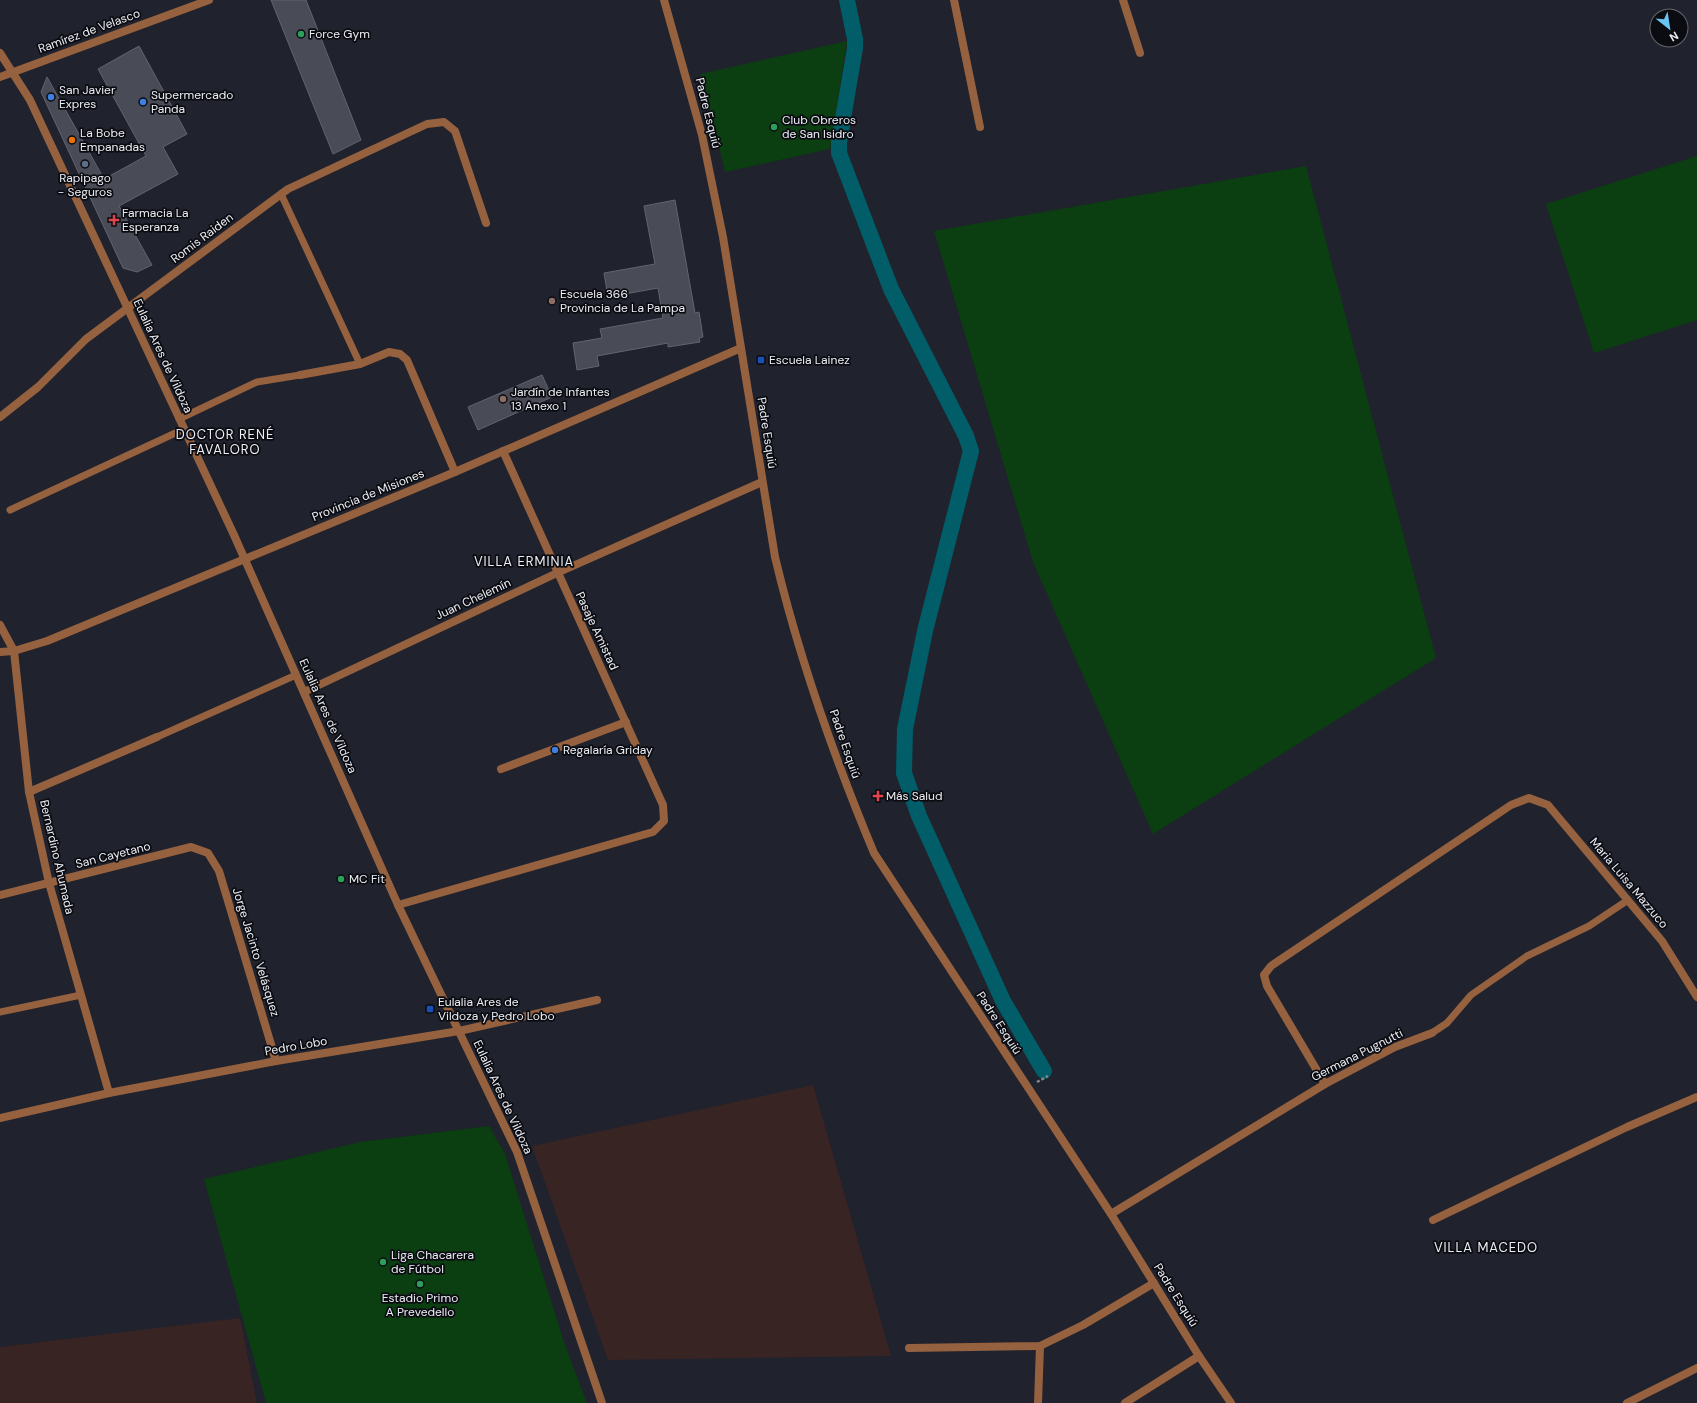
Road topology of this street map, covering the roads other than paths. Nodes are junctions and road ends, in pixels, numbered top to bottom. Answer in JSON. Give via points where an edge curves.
{"nodes":[{"id":1,"x":209,"y":0,"type":"edge"},
{"id":2,"x":664,"y":0,"type":"edge"},
{"id":3,"x":954,"y":0,"type":"edge"},
{"id":4,"x":1123,"y":0,"type":"edge"},
{"id":5,"x":0,"y":53,"type":"edge"},
{"id":6,"x":1140,"y":53,"type":"dead end"},
{"id":7,"x":12,"y":72,"type":"junction"},
{"id":8,"x":0,"y":77,"type":"edge"},
{"id":9,"x":980,"y":127,"type":"dead end"},
{"id":10,"x":281,"y":194,"type":"junction"},
{"id":11,"x":486,"y":223,"type":"dead end"},
{"id":12,"x":128,"y":309,"type":"junction"},
{"id":13,"x":741,"y":348,"type":"junction"},
{"id":14,"x":360,"y":364,"type":"junction"},
{"id":15,"x":300,"y":375,"type":"joint"},
{"id":16,"x":0,"y":417,"type":"edge"},
{"id":17,"x":179,"y":419,"type":"junction"},
{"id":18,"x":184,"y":429,"type":"junction"},
{"id":19,"x":503,"y":451,"type":"junction"},
{"id":20,"x":455,"y":472,"type":"junction"},
{"id":21,"x":762,"y":482,"type":"junction"},
{"id":22,"x":10,"y":510,"type":"dead end"},
{"id":23,"x":244,"y":558,"type":"junction"},
{"id":24,"x":557,"y":573,"type":"junction"},
{"id":25,"x":0,"y":625,"type":"edge"},
{"id":26,"x":14,"y":651,"type":"junction"},
{"id":27,"x":0,"y":652,"type":"edge"},
{"id":28,"x":296,"y":675,"type":"junction"},
{"id":29,"x":304,"y":692,"type":"junction"},
{"id":30,"x":626,"y":722,"type":"junction"},
{"id":31,"x":157,"y":737,"type":"joint"},
{"id":32,"x":501,"y":769,"type":"dead end"},
{"id":33,"x":29,"y":792,"type":"junction"},
{"id":34,"x":208,"y":853,"type":"joint"},
{"id":35,"x":49,"y":883,"type":"junction"},
{"id":36,"x":0,"y":895,"type":"edge"},
{"id":37,"x":1628,"y":900,"type":"junction"},
{"id":38,"x":398,"y":905,"type":"junction"},
{"id":39,"x":81,"y":995,"type":"junction"},
{"id":40,"x":1697,"y":997,"type":"edge"},
{"id":41,"x":597,"y":1000,"type":"dead end"},
{"id":42,"x":0,"y":1012,"type":"edge"},
{"id":43,"x":459,"y":1031,"type":"junction"},
{"id":44,"x":1432,"y":1033,"type":"joint"},
{"id":45,"x":276,"y":1061,"type":"junction"},
{"id":46,"x":1325,"y":1084,"type":"junction"},
{"id":47,"x":109,"y":1093,"type":"junction"},
{"id":48,"x":1697,"y":1097,"type":"edge"},
{"id":49,"x":0,"y":1118,"type":"edge"},
{"id":50,"x":1111,"y":1214,"type":"junction"},
{"id":51,"x":1432,"y":1220,"type":"dead end"},
{"id":52,"x":1154,"y":1283,"type":"junction"},
{"id":53,"x":1040,"y":1346,"type":"junction"},
{"id":54,"x":909,"y":1348,"type":"dead end"},
{"id":55,"x":1200,"y":1356,"type":"junction"},
{"id":56,"x":1697,"y":1368,"type":"edge"},
{"id":57,"x":602,"y":1403,"type":"edge"},
{"id":58,"x":1038,"y":1403,"type":"edge"},
{"id":59,"x":1125,"y":1403,"type":"edge"},
{"id":60,"x":1231,"y":1403,"type":"edge"},
{"id":61,"x":1627,"y":1403,"type":"edge"}],
"edges":[{"from":1,"to":7,"type":"street","name":"Ramírez de Velasco"},
{"from":2,"to":13,"type":"street","name":"Padre Esquiú","via":[[702,135],[723,237]]},
{"from":3,"to":9,"type":"street"},
{"from":4,"to":6,"type":"street"},
{"from":5,"to":7,"type":"street","name":"Eulalia Ares de Vildoza"},
{"from":7,"to":8,"type":"street","name":"Ramírez de Velasco"},
{"from":7,"to":12,"type":"street","name":"Eulalia Ares de Vildoza","via":[[30,100]]},
{"from":10,"to":11,"type":"street","name":"Romis Raiden","via":[[427,124],[444,122],[455,131]]},
{"from":10,"to":12,"type":"street","name":"Romis Raiden"},
{"from":10,"to":14,"type":"lane"},
{"from":12,"to":16,"type":"street","name":"Romis Raiden","via":[[86,339],[38,387]]},
{"from":12,"to":17,"type":"street","name":"Eulalia Ares de Vildoza"},
{"from":13,"to":19,"type":"street","name":"Provincia de Misiones"},
{"from":13,"to":21,"type":"street","name":"Padre Esquiú"},
{"from":14,"to":15,"type":"street"},
{"from":14,"to":20,"type":"street","via":[[389,352],[400,354],[408,360]]},
{"from":15,"to":17,"type":"lane","via":[[257,382]]},
{"from":17,"to":18,"type":"street","name":"Eulalia Ares de Vildoza"},
{"from":18,"to":22,"type":"lane"},
{"from":18,"to":23,"type":"street","name":"Eulalia Ares de Vildoza"},
{"from":19,"to":20,"type":"street","name":"Provincia de Misiones"},
{"from":19,"to":24,"type":"street","name":"Pasaje Amistad"},
{"from":20,"to":23,"type":"street","name":"Provincia de Misiones"},
{"from":21,"to":24,"type":"street","name":"Juan Chelemín"},
{"from":21,"to":50,"type":"street","name":"Padre Esquiú","via":[[775,557],[806,670],[852,800],[874,853]]},
{"from":23,"to":26,"type":"street","name":"Provincia de Misiones","via":[[47,641]]},
{"from":23,"to":28,"type":"street","name":"Eulalia Ares de Vildoza"},
{"from":24,"to":29,"type":"street","name":"Juan Chelemín"},
{"from":24,"to":30,"type":"street","name":"Pasaje Amistad"},
{"from":25,"to":26,"type":"street","name":"Bernardino Ahumada"},
{"from":26,"to":27,"type":"street","name":"Provincia de Misiones"},
{"from":26,"to":33,"type":"street","name":"Bernardino Ahumada"},
{"from":28,"to":29,"type":"street","name":"Eulalia Ares de Vildoza"},
{"from":28,"to":31,"type":"lane"},
{"from":29,"to":38,"type":"street","name":"Eulalia Ares de Vildoza"},
{"from":30,"to":32,"type":"street"},
{"from":30,"to":38,"type":"street","name":"Pasaje Amistad","via":[[663,805],[664,821],[654,832]]},
{"from":31,"to":33,"type":"street"},
{"from":33,"to":35,"type":"street","name":"Bernardino Ahumada"},
{"from":34,"to":35,"type":"street","name":"San Cayetano","via":[[190,847]]},
{"from":34,"to":45,"type":"street","name":"Jorge Jacinto Velásquez","via":[[219,871]]},
{"from":35,"to":36,"type":"street","name":"San Cayetano"},
{"from":35,"to":39,"type":"street","name":"Bernardino Ahumada"},
{"from":37,"to":40,"type":"street","name":"Maria Luisa Mazzuco","via":[[1662,940]]},
{"from":37,"to":44,"type":"lane","name":"Germana Pugnutti","via":[[1590,926],[1527,956],[1471,995],[1447,1023]]},
{"from":37,"to":46,"type":"street","name":"Maria Luisa Mazzuco","via":[[1548,805],[1529,798],[1511,805],[1271,966],[1264,975],[1267,986]]},
{"from":38,"to":43,"type":"street","name":"Eulalia Ares de Vildoza"},
{"from":39,"to":42,"type":"lane"},
{"from":39,"to":47,"type":"street","name":"Bernardino Ahumada"},
{"from":41,"to":43,"type":"street","name":"Pedro Lobo"},
{"from":43,"to":45,"type":"street","name":"Pedro Lobo"},
{"from":43,"to":57,"type":"street","name":"Eulalia Ares de Vildoza","via":[[517,1152]]},
{"from":44,"to":46,"type":"street","name":"Germana Pugnutti","via":[[1395,1047]]},
{"from":45,"to":47,"type":"street","name":"Pedro Lobo"},
{"from":46,"to":50,"type":"street","name":"Germana Pugnutti"},
{"from":47,"to":49,"type":"street","name":"Pedro Lobo"},
{"from":48,"to":51,"type":"street","via":[[1627,1127]]},
{"from":50,"to":52,"type":"street","name":"Padre Esquiú"},
{"from":52,"to":53,"type":"street","via":[[1083,1325]]},
{"from":52,"to":55,"type":"street","name":"Padre Esquiú"},
{"from":53,"to":54,"type":"street"},
{"from":53,"to":58,"type":"street"},
{"from":55,"to":59,"type":"street"},
{"from":55,"to":60,"type":"street","name":"Padre Esquiú"},
{"from":56,"to":61,"type":"street"}]}
